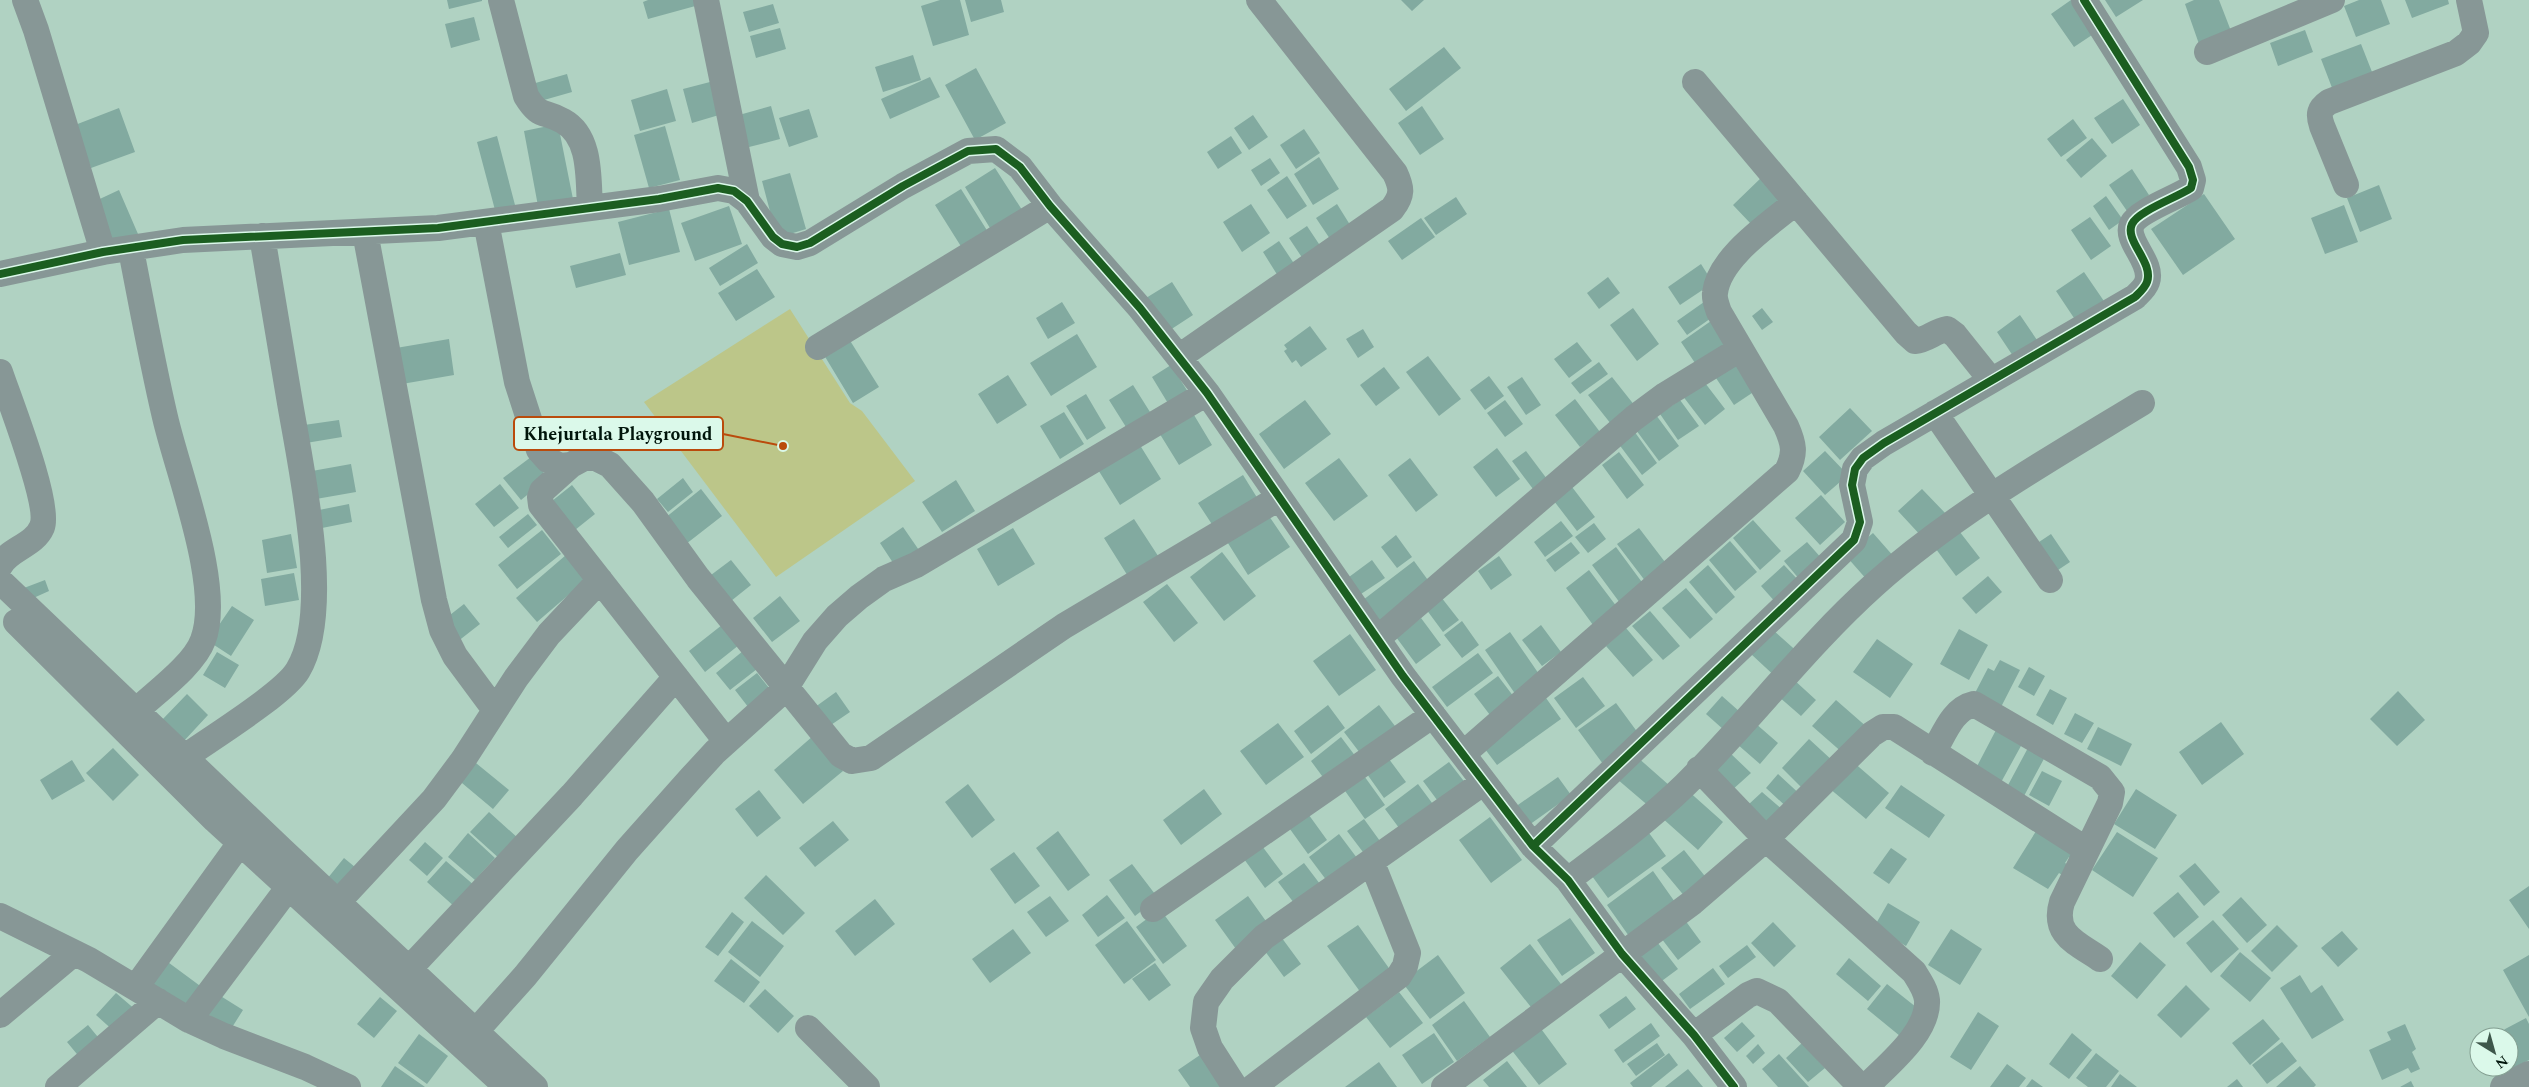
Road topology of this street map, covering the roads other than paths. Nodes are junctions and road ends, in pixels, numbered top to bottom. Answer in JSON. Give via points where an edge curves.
{"nodes":[{"id":1,"x":25,"y":0,"type":"edge"},
{"id":2,"x":501,"y":0,"type":"edge"},
{"id":3,"x":706,"y":0,"type":"edge"},
{"id":4,"x":1259,"y":0,"type":"edge"},
{"id":5,"x":2084,"y":0,"type":"edge"},
{"id":6,"x":2332,"y":0,"type":"edge"},
{"id":7,"x":2469,"y":0,"type":"edge"},
{"id":8,"x":2207,"y":52,"type":"dead end"},
{"id":9,"x":1696,"y":82,"type":"dead end"},
{"id":10,"x":2346,"y":185,"type":"dead end"},
{"id":11,"x":747,"y":201,"type":"junction"},
{"id":12,"x":1796,"y":202,"type":"junction"},
{"id":13,"x":1050,"y":206,"type":"junction"},
{"id":14,"x":590,"y":208,"type":"junction"},
{"id":15,"x":486,"y":222,"type":"junction"},
{"id":16,"x":365,"y":232,"type":"junction"},
{"id":17,"x":262,"y":236,"type":"junction"},
{"id":18,"x":130,"y":250,"type":"junction"},
{"id":19,"x":103,"y":252,"type":"junction"},
{"id":20,"x":0,"y":274,"type":"edge"},
{"id":21,"x":818,"y":347,"type":"dead end"},
{"id":22,"x":1740,"y":349,"type":"junction"},
{"id":23,"x":1179,"y":357,"type":"junction"},
{"id":24,"x":0,"y":372,"type":"edge"},
{"id":25,"x":1992,"y":380,"type":"junction"},
{"id":26,"x":1207,"y":393,"type":"junction"},
{"id":27,"x":2142,"y":403,"type":"dead end"},
{"id":28,"x":1935,"y":413,"type":"junction"},
{"id":29,"x":571,"y":465,"type":"junction"},
{"id":30,"x":1992,"y":496,"type":"junction"},
{"id":31,"x":1279,"y":498,"type":"junction"},
{"id":32,"x":0,"y":566,"type":"edge"},
{"id":33,"x":600,"y":580,"type":"junction"},
{"id":34,"x":2050,"y":580,"type":"dead end"},
{"id":35,"x":0,"y":581,"type":"edge"},
{"id":36,"x":0,"y":606,"type":"edge"},
{"id":37,"x":1377,"y":639,"type":"junction"},
{"id":38,"x":676,"y":677,"type":"junction"},
{"id":39,"x":785,"y":689,"type":"junction"},
{"id":40,"x":495,"y":710,"type":"junction"},
{"id":41,"x":136,"y":711,"type":"junction"},
{"id":42,"x":1433,"y":715,"type":"junction"},
{"id":43,"x":726,"y":741,"type":"junction"},
{"id":44,"x":1933,"y":752,"type":"junction"},
{"id":45,"x":1462,"y":754,"type":"junction"},
{"id":46,"x":185,"y":757,"type":"junction"},
{"id":47,"x":1699,"y":770,"type":"junction"},
{"id":48,"x":1484,"y":782,"type":"junction"},
{"id":49,"x":1766,"y":839,"type":"junction"},
{"id":50,"x":240,"y":843,"type":"junction"},
{"id":51,"x":1533,"y":846,"type":"junction"},
{"id":52,"x":2088,"y":850,"type":"junction"},
{"id":53,"x":1372,"y":863,"type":"junction"},
{"id":54,"x":1568,"y":880,"type":"junction"},
{"id":55,"x":288,"y":888,"type":"junction"},
{"id":56,"x":338,"y":902,"type":"junction"},
{"id":57,"x":1153,"y":909,"type":"dead end"},
{"id":58,"x":0,"y":916,"type":"edge"},
{"id":59,"x":74,"y":953,"type":"junction"},
{"id":60,"x":1622,"y":954,"type":"junction"},
{"id":61,"x":2100,"y":959,"type":"dead end"},
{"id":62,"x":409,"y":969,"type":"junction"},
{"id":63,"x":136,"y":987,"type":"junction"},
{"id":64,"x":158,"y":1001,"type":"junction"},
{"id":65,"x":0,"y":1015,"type":"edge"},
{"id":66,"x":189,"y":1020,"type":"junction"},
{"id":67,"x":808,"y":1028,"type":"dead end"},
{"id":68,"x":476,"y":1031,"type":"junction"},
{"id":69,"x":1694,"y":1035,"type":"junction"},
{"id":70,"x":2529,"y":1074,"type":"edge"},
{"id":71,"x":58,"y":1087,"type":"edge"},
{"id":72,"x":348,"y":1087,"type":"edge"},
{"id":73,"x":507,"y":1087,"type":"edge"},
{"id":74,"x":535,"y":1087,"type":"edge"},
{"id":75,"x":868,"y":1087,"type":"edge"},
{"id":76,"x":1235,"y":1087,"type":"edge"},
{"id":77,"x":1253,"y":1087,"type":"edge"},
{"id":78,"x":1444,"y":1087,"type":"edge"},
{"id":79,"x":1734,"y":1087,"type":"edge"},
{"id":80,"x":1861,"y":1087,"type":"edge"},
{"id":81,"x":1866,"y":1087,"type":"edge"},
{"id":82,"x":2503,"y":1087,"type":"edge"}],
"edges":[{"from":1,"to":19,"type":"street"},
{"from":2,"to":14,"type":"street","via":[[526,96],[534,109],[563,121],[575,130],[583,144]]},
{"from":3,"to":11,"type":"street"},
{"from":4,"to":23,"type":"street","via":[[1395,173],[1402,188],[1400,198],[1392,208]]},
{"from":5,"to":25,"type":"street","via":[[2189,167],[2193,180],[2191,188],[2143,214],[2132,224],[2130,233],[2149,272],[2146,284],[2135,297]]},
{"from":6,"to":8,"type":"street"},
{"from":7,"to":10,"type":"street","via":[[2476,33],[2456,53],[2322,107],[2319,116],[2322,126]]},
{"from":9,"to":12,"type":"street"},
{"from":11,"to":13,"type":"street","via":[[772,237],[782,244],[797,247],[810,243],[968,151],[996,149],[1020,168]]},
{"from":11,"to":14,"type":"street","via":[[734,191],[718,188]]},
{"from":12,"to":22,"type":"street","via":[[1731,259],[1721,274],[1714,294],[1718,312]]},
{"from":12,"to":25,"type":"street","via":[[1906,333],[1915,341],[1946,329],[1955,334]]},
{"from":13,"to":21,"type":"street"},
{"from":13,"to":23,"type":"street"},
{"from":14,"to":15,"type":"street"},
{"from":15,"to":16,"type":"street"},
{"from":15,"to":29,"type":"street","via":[[517,382],[532,433],[539,450],[548,460],[560,466]]},
{"from":16,"to":17,"type":"street"},
{"from":16,"to":40,"type":"street","via":[[442,630],[454,656]]},
{"from":17,"to":18,"type":"street","via":[[183,240]]},
{"from":17,"to":46,"type":"street","via":[[306,505],[314,575],[312,622],[307,653],[297,672],[274,693]]},
{"from":18,"to":19,"type":"street"},
{"from":18,"to":41,"type":"street","via":[[165,418],[201,551],[209,618],[203,641],[189,661]]},
{"from":19,"to":20,"type":"street"},
{"from":22,"to":37,"type":"street","via":[[1634,418]]},
{"from":22,"to":45,"type":"street","via":[[1794,445],[1787,471]]},
{"from":23,"to":26,"type":"street"},
{"from":24,"to":32,"type":"street","via":[[43,511],[42,527],[31,540],[2,560]]},
{"from":25,"to":28,"type":"street"},
{"from":26,"to":31,"type":"street"},
{"from":26,"to":39,"type":"street","via":[[916,565],[884,579],[859,597],[815,641]]},
{"from":27,"to":30,"type":"street"},
{"from":28,"to":30,"type":"street"},
{"from":28,"to":51,"type":"street","via":[[1884,443],[1863,458],[1855,469],[1852,485],[1860,522],[1854,540]]},
{"from":29,"to":33,"type":"street","via":[[542,491],[541,505]]},
{"from":29,"to":39,"type":"street","via":[[584,458],[596,458],[610,465],[643,502]]},
{"from":30,"to":34,"type":"street"},
{"from":30,"to":47,"type":"street","via":[[1920,547],[1838,619]]},
{"from":31,"to":37,"type":"street"},
{"from":31,"to":39,"type":"street","via":[[1064,626],[871,758],[852,761],[841,755]]},
{"from":33,"to":38,"type":"street"},
{"from":33,"to":40,"type":"street","via":[[549,634]]},
{"from":35,"to":41,"type":"street"},
{"from":36,"to":50,"type":"street"},
{"from":37,"to":42,"type":"street"},
{"from":38,"to":43,"type":"street"},
{"from":38,"to":62,"type":"street","via":[[572,795]]},
{"from":39,"to":43,"type":"street"},
{"from":40,"to":56,"type":"street","via":[[434,798]]},
{"from":41,"to":46,"type":"street"},
{"from":42,"to":45,"type":"street"},
{"from":42,"to":57,"type":"street"},
{"from":43,"to":68,"type":"street","via":[[627,850]]},
{"from":44,"to":49,"type":"street","via":[[1894,727],[1883,727],[1872,734]]},
{"from":44,"to":52,"type":"street"},
{"from":44,"to":52,"type":"street","via":[[1956,714],[1963,707],[1974,704],[2100,777],[2112,792],[2110,804]]},
{"from":45,"to":48,"type":"street"},
{"from":46,"to":56,"type":"street"},
{"from":47,"to":49,"type":"street"},
{"from":47,"to":54,"type":"street","via":[[1646,820]]},
{"from":48,"to":51,"type":"street"},
{"from":48,"to":53,"type":"street"},
{"from":49,"to":60,"type":"street","via":[[1692,902]]},
{"from":49,"to":81,"type":"street","via":[[1914,972],[1922,985],[1926,1000],[1923,1023]]},
{"from":50,"to":55,"type":"street"},
{"from":50,"to":63,"type":"street"},
{"from":51,"to":54,"type":"street"},
{"from":52,"to":61,"type":"street","via":[[2058,914],[2066,935]]},
{"from":53,"to":76,"type":"street","via":[[1251,948],[1206,1002],[1203,1028],[1210,1048]]},
{"from":53,"to":77,"type":"street","via":[[1408,954],[1405,966],[1399,976]]},
{"from":54,"to":60,"type":"street"},
{"from":55,"to":66,"type":"street"},
{"from":55,"to":73,"type":"street"},
{"from":56,"to":62,"type":"street"},
{"from":58,"to":59,"type":"street"},
{"from":59,"to":63,"type":"street"},
{"from":59,"to":65,"type":"street"},
{"from":60,"to":69,"type":"street"},
{"from":60,"to":78,"type":"street"},
{"from":62,"to":68,"type":"street"},
{"from":63,"to":64,"type":"street"},
{"from":64,"to":66,"type":"street"},
{"from":64,"to":71,"type":"street"},
{"from":66,"to":72,"type":"street"},
{"from":67,"to":75,"type":"street"},
{"from":68,"to":74,"type":"street"},
{"from":69,"to":79,"type":"street"},
{"from":69,"to":80,"type":"street","via":[[1757,991],[1778,1001]]},
{"from":70,"to":82,"type":"street"}]}
